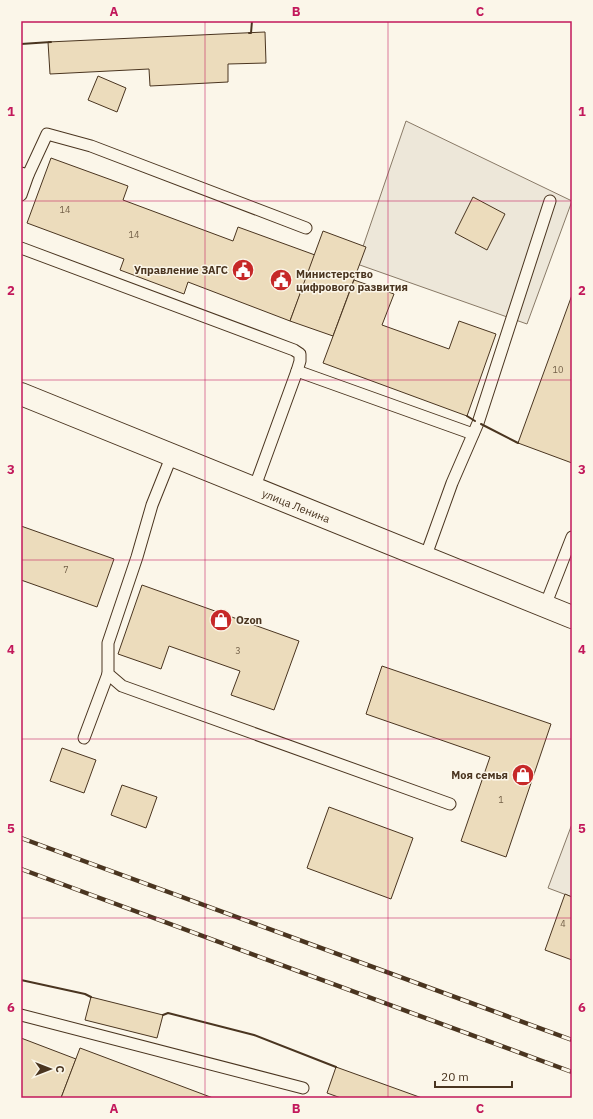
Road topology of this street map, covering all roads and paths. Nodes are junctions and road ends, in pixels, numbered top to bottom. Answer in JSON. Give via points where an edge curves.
{"nodes":[{"id":1,"x":25,"y":174,"type":"edge"},
{"id":2,"x":21,"y":195,"type":"edge"},
{"id":3,"x":550,"y":201,"type":"dead end"},
{"id":4,"x":306,"y":228,"type":"dead end"},
{"id":5,"x":21,"y":248,"type":"edge"},
{"id":6,"x":297,"y":371,"type":"junction"},
{"id":7,"x":21,"y":394,"type":"edge"},
{"id":8,"x":473,"y":434,"type":"junction"},
{"id":9,"x":172,"y":456,"type":"junction"},
{"id":10,"x":254,"y":489,"type":"junction"},
{"id":11,"x":572,"y":537,"type":"edge"},
{"id":12,"x":425,"y":558,"type":"junction"},
{"id":13,"x":545,"y":606,"type":"junction"},
{"id":14,"x":572,"y":617,"type":"edge"},
{"id":15,"x":108,"y":674,"type":"junction"},
{"id":16,"x":84,"y":738,"type":"dead end"},
{"id":17,"x":450,"y":804,"type":"dead end"},
{"id":18,"x":21,"y":1015,"type":"edge"},
{"id":19,"x":303,"y":1088,"type":"dead end"}],
"edges":[{"from":1,"to":2,"type":"lane"},
{"from":1,"to":4,"type":"lane","via":[[47,134],[91,146]]},
{"from":3,"to":8,"type":"lane"},
{"from":5,"to":6,"type":"lane","via":[[294,350],[300,354]]},
{"from":6,"to":8,"type":"lane"},
{"from":6,"to":10,"type":"lane"},
{"from":7,"to":9,"type":"main road","name":"улица Ленина"},
{"from":8,"to":12,"type":"lane"},
{"from":9,"to":10,"type":"main road","name":"улица Ленина"},
{"from":9,"to":15,"type":"lane","via":[[152,505],[138,557],[108,643]]},
{"from":10,"to":12,"type":"main road","name":"улица Ленина"},
{"from":11,"to":13,"type":"lane"},
{"from":12,"to":13,"type":"main road","name":"улица Ленина"},
{"from":13,"to":14,"type":"main road","name":"улица Ленина"},
{"from":15,"to":16,"type":"lane"},
{"from":15,"to":17,"type":"lane","via":[[122,686]]},
{"from":18,"to":19,"type":"lane"}]}
